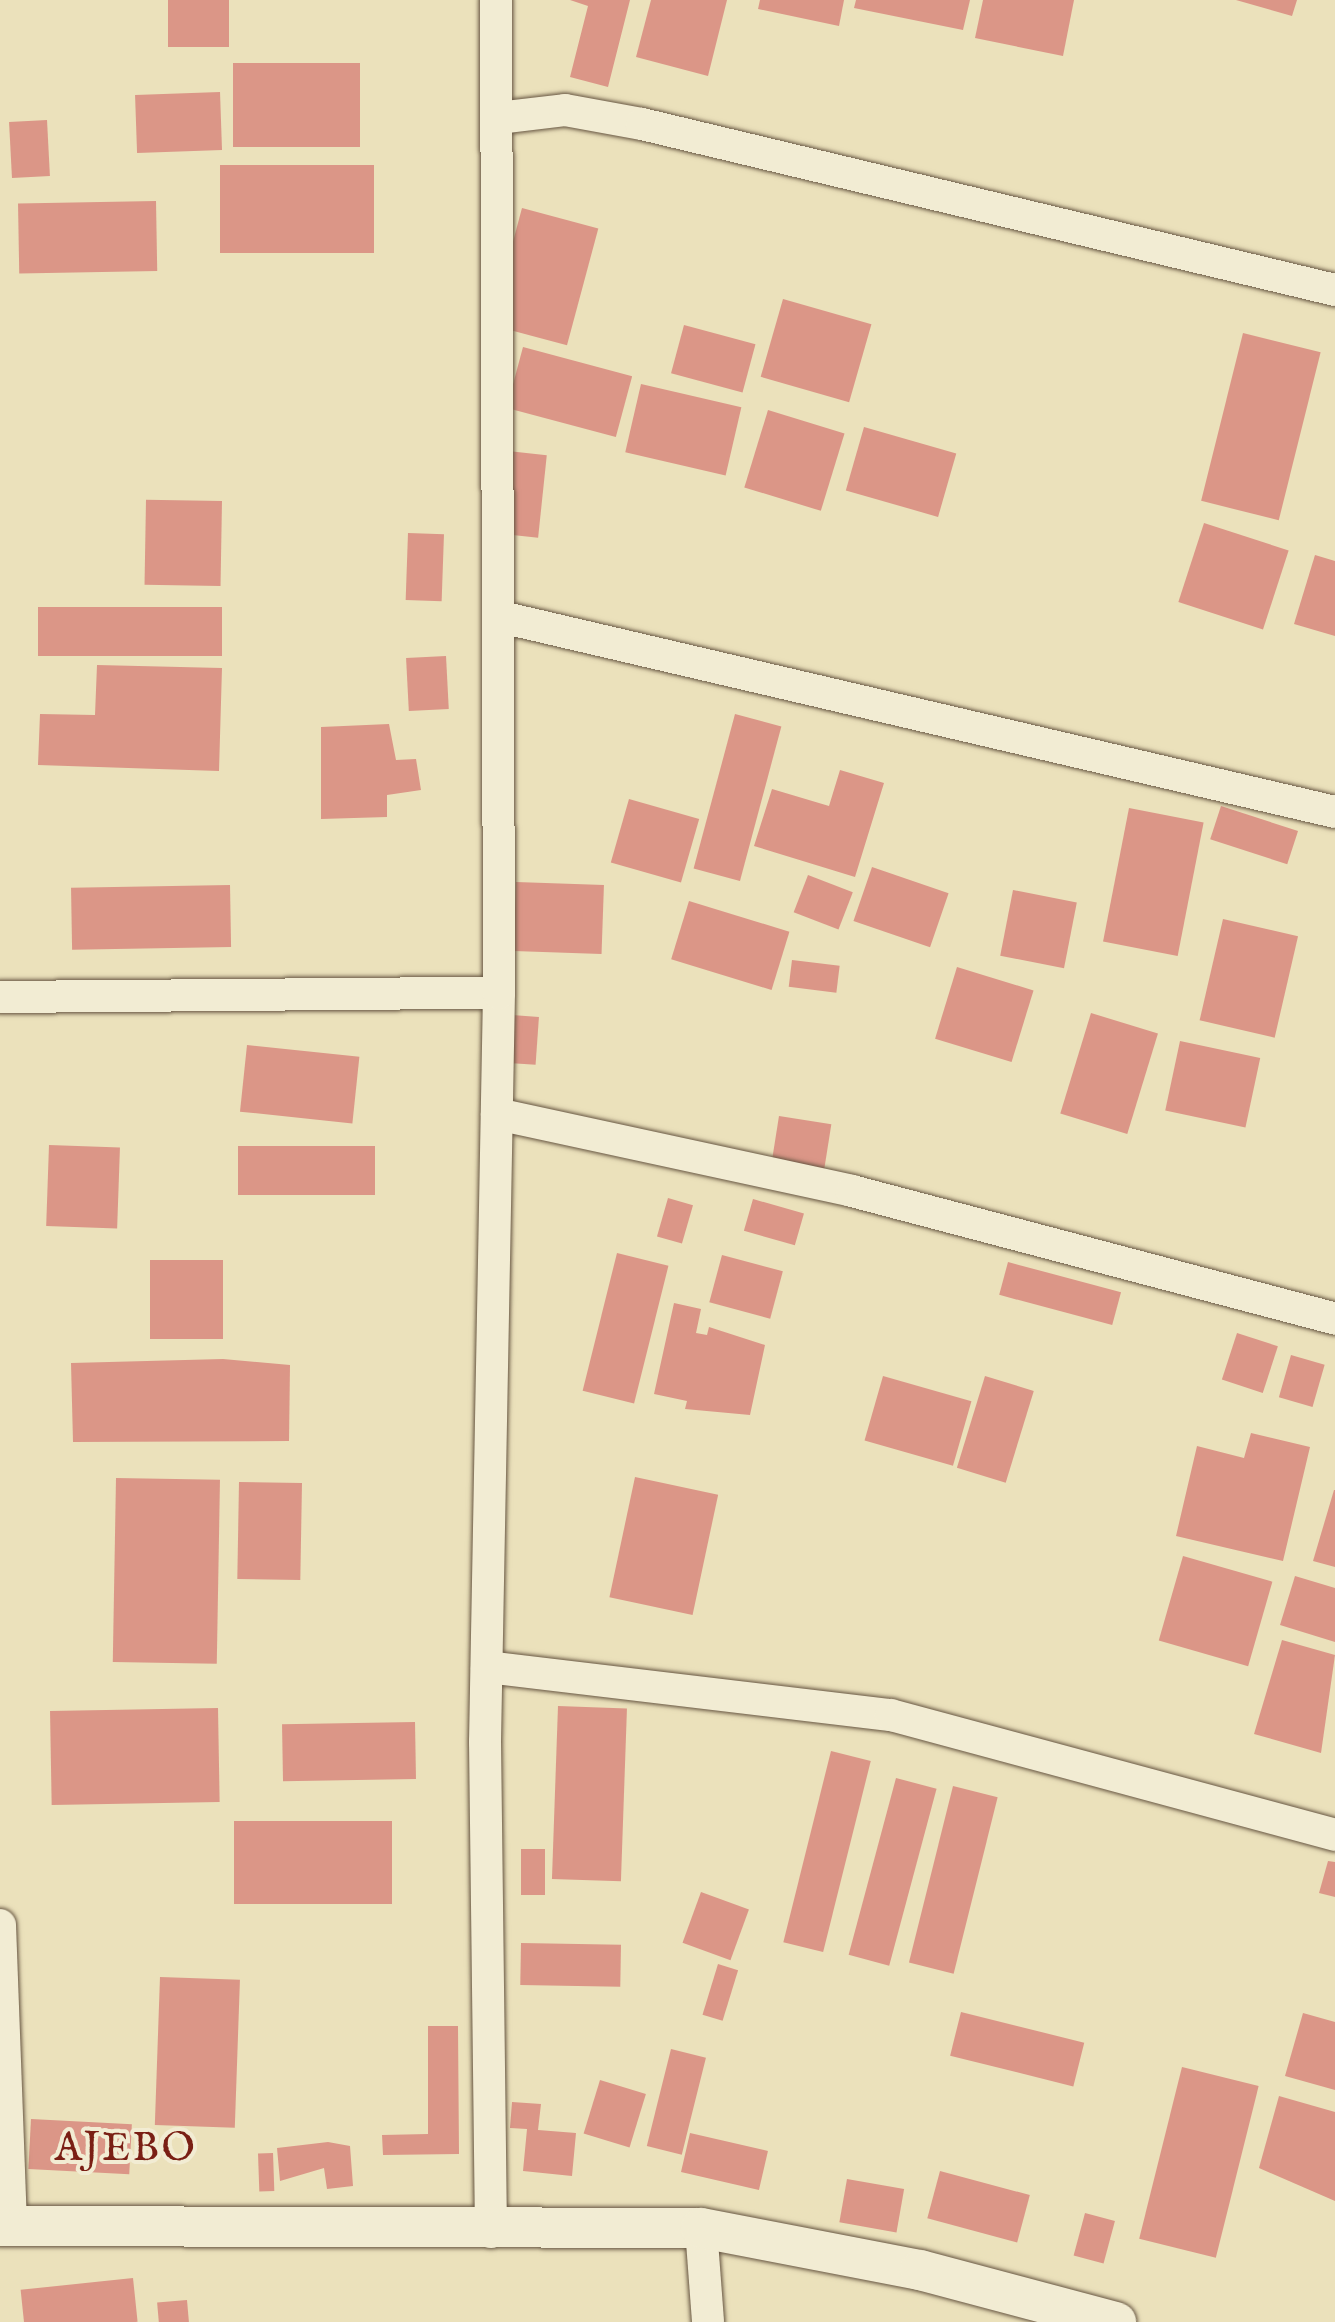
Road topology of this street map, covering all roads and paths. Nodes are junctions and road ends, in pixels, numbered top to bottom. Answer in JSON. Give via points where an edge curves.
{"nodes":[{"id":1,"x":496,"y":0,"type":"edge"},
{"id":2,"x":498,"y":118,"type":"junction"},
{"id":3,"x":1335,"y":290,"type":"edge"},
{"id":4,"x":501,"y":617,"type":"junction"},
{"id":5,"x":1335,"y":812,"type":"edge"},
{"id":6,"x":499,"y":993,"type":"junction"},
{"id":7,"x":0,"y":997,"type":"edge"},
{"id":8,"x":497,"y":1114,"type":"junction"},
{"id":9,"x":1335,"y":1319,"type":"edge"},
{"id":10,"x":486,"y":1667,"type":"junction"},
{"id":11,"x":1335,"y":1835,"type":"edge"},
{"id":12,"x":0,"y":1925,"type":"edge"},
{"id":13,"x":6,"y":2226,"type":"edge"},
{"id":14,"x":701,"y":2228,"type":"junction"},
{"id":15,"x":492,"y":2232,"type":"junction"},
{"id":16,"x":708,"y":2322,"type":"edge"},
{"id":17,"x":1116,"y":2322,"type":"edge"}],
"edges":[{"from":1,"to":2,"type":"street"},
{"from":2,"to":3,"type":"street","via":[[565,110],[642,124]]},
{"from":2,"to":4,"type":"street"},
{"from":4,"to":5,"type":"street"},
{"from":4,"to":6,"type":"street"},
{"from":6,"to":7,"type":"street"},
{"from":6,"to":8,"type":"street"},
{"from":8,"to":9,"type":"street","via":[[852,1191]]},
{"from":8,"to":10,"type":"street"},
{"from":10,"to":11,"type":"street","via":[[892,1715]]},
{"from":10,"to":15,"type":"street"},
{"from":12,"to":13,"type":"street"},
{"from":13,"to":15,"type":"street"},
{"from":14,"to":15,"type":"street"},
{"from":14,"to":16,"type":"street"},
{"from":14,"to":17,"type":"street","via":[[920,2270]]}]}
